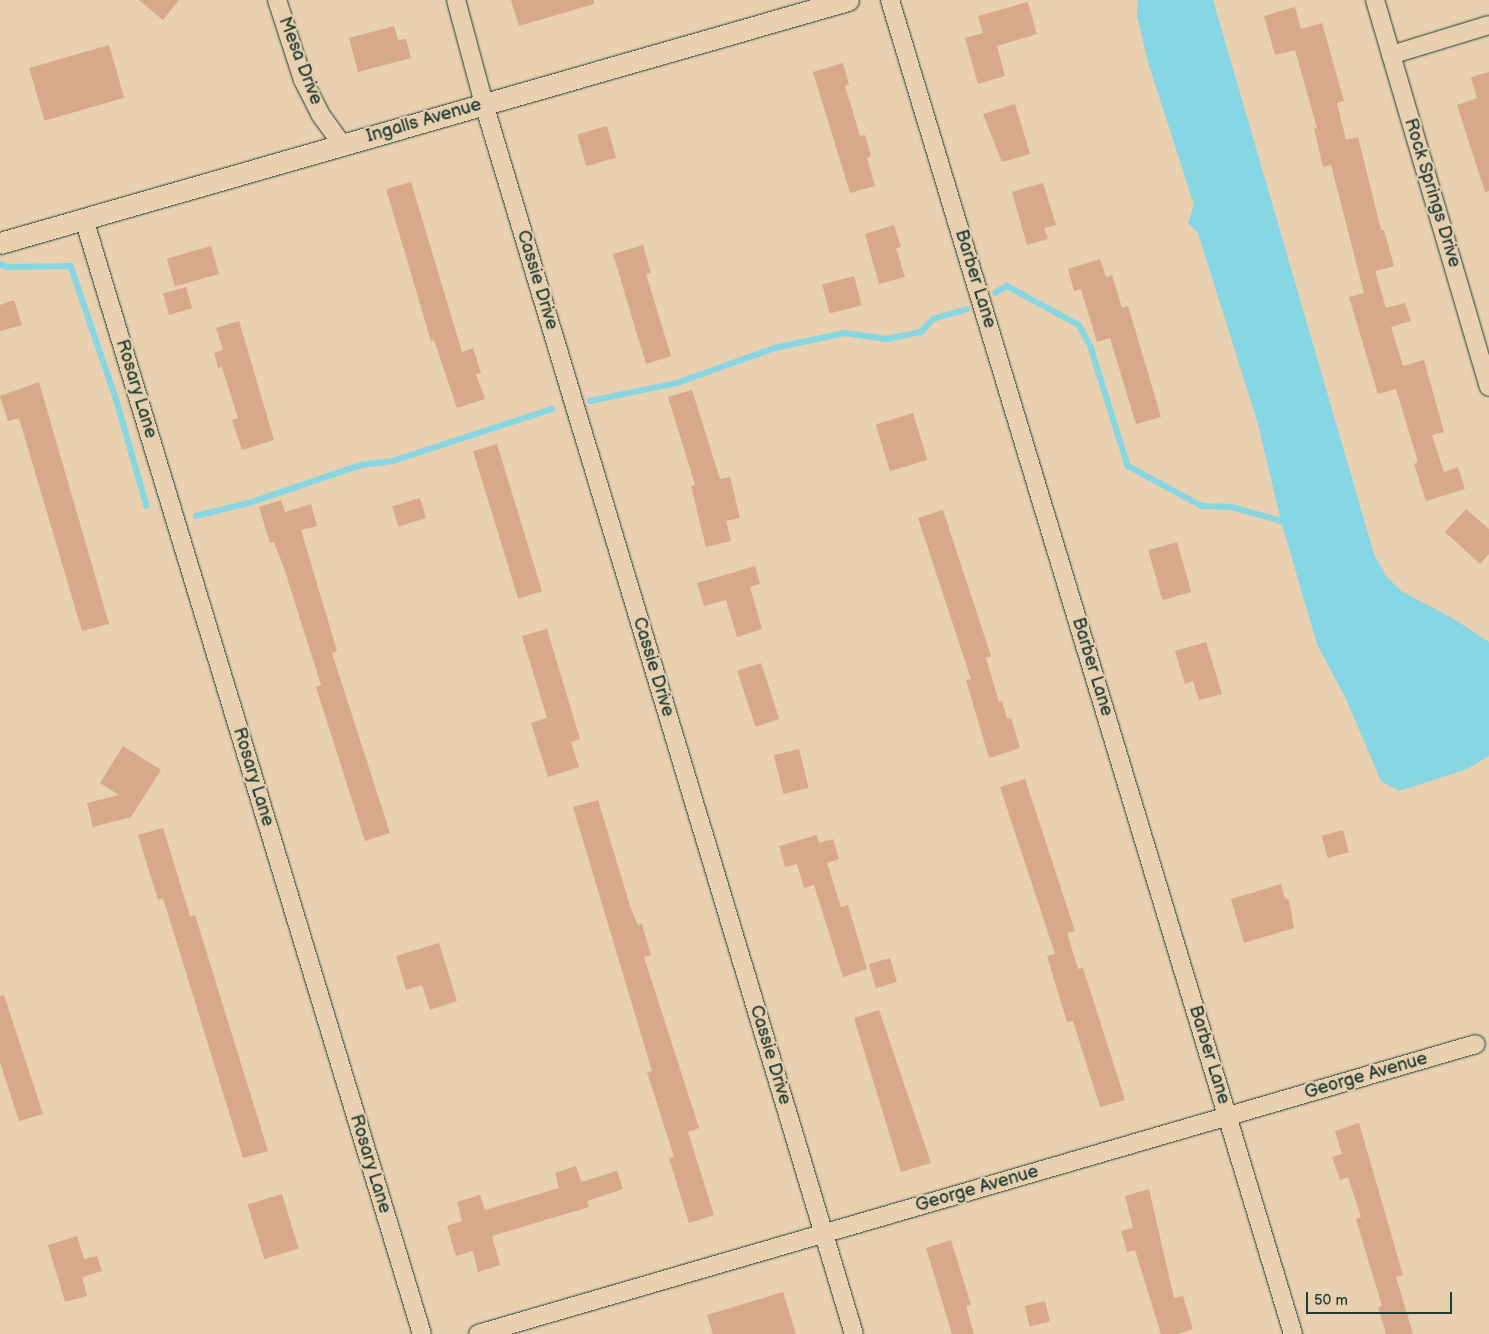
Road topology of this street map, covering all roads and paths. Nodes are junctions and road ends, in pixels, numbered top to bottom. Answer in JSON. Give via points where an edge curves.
{"nodes":[{"id":1,"x":277,"y":0,"type":"edge"},
{"id":2,"x":456,"y":0,"type":"edge"},
{"id":3,"x":848,"y":0,"type":"edge"},
{"id":4,"x":890,"y":0,"type":"edge"},
{"id":5,"x":1375,"y":0,"type":"edge"},
{"id":6,"x":1489,"y":25,"type":"edge"},
{"id":7,"x":1391,"y":55,"type":"junction"},
{"id":8,"x":484,"y":104,"type":"junction"},
{"id":9,"x":343,"y":146,"type":"junction"},
{"id":10,"x":84,"y":219,"type":"junction"},
{"id":11,"x":0,"y":243,"type":"edge"},
{"id":12,"x":1489,"y":387,"type":"edge"},
{"id":13,"x":1476,"y":1044,"type":"dead end"},
{"id":14,"x":1228,"y":1116,"type":"junction"},
{"id":15,"x":823,"y":1234,"type":"junction"},
{"id":16,"x":422,"y":1334,"type":"edge"},
{"id":17,"x":478,"y":1334,"type":"edge"},
{"id":18,"x":854,"y":1334,"type":"edge"},
{"id":19,"x":1293,"y":1334,"type":"edge"}],
"edges":[{"from":1,"to":9,"type":"street","name":"Mesa Drive","via":[[303,80],[320,114]]},
{"from":2,"to":8,"type":"street","name":"Cassie Drive"},
{"from":3,"to":8,"type":"street","name":"Ingalls Avenue"},
{"from":4,"to":14,"type":"street","name":"Barber Lane"},
{"from":5,"to":7,"type":"street","name":"Rock Springs Drive"},
{"from":6,"to":7,"type":"street"},
{"from":7,"to":12,"type":"street","name":"Rock Springs Drive"},
{"from":8,"to":9,"type":"street","name":"Ingalls Avenue"},
{"from":8,"to":15,"type":"street","name":"Cassie Drive"},
{"from":9,"to":10,"type":"street","name":"Ingalls Avenue"},
{"from":10,"to":11,"type":"street","name":"Ingalls Avenue"},
{"from":10,"to":16,"type":"street","name":"Rosary Lane"},
{"from":13,"to":14,"type":"street","name":"George Avenue"},
{"from":14,"to":15,"type":"street","name":"George Avenue"},
{"from":14,"to":19,"type":"street","name":"Barber Lane"},
{"from":15,"to":17,"type":"street","name":"George Avenue"},
{"from":15,"to":18,"type":"street","name":"Cassie Drive"}]}
